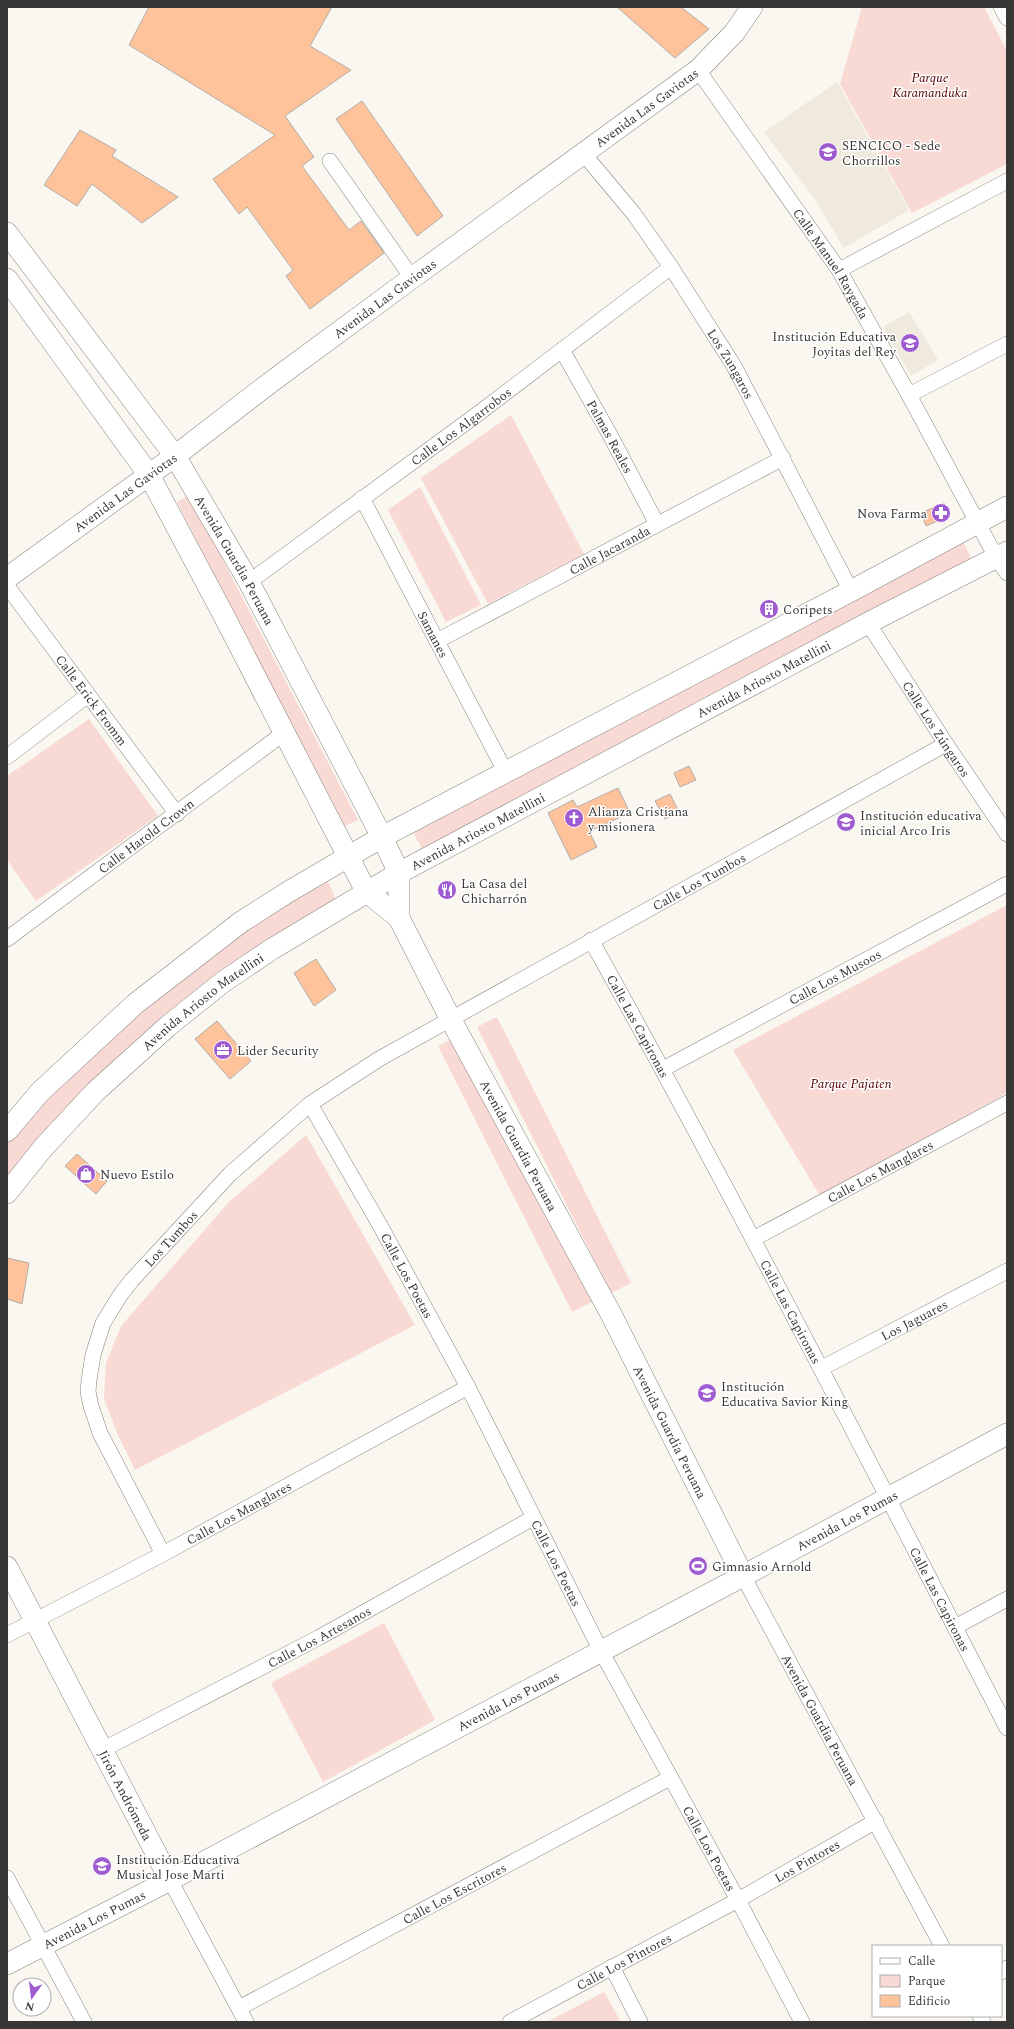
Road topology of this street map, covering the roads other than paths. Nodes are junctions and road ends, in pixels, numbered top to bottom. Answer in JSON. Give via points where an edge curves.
{"nodes":[{"id":1,"x":752,"y":7,"type":"edge"},
{"id":2,"x":1001,"y":7,"type":"edge"},
{"id":3,"x":1007,"y":18,"type":"edge"},
{"id":4,"x":698,"y":70,"type":"junction"},
{"id":5,"x":583,"y":153,"type":"junction"},
{"id":6,"x":330,"y":161,"type":"dead end"},
{"id":7,"x":1007,"y":181,"type":"edge"},
{"id":8,"x":7,"y":233,"type":"edge"},
{"id":9,"x":671,"y":267,"type":"junction"},
{"id":10,"x":839,"y":270,"type":"junction"},
{"id":11,"x":412,"y":278,"type":"junction"},
{"id":12,"x":7,"y":279,"type":"edge"},
{"id":13,"x":1007,"y":344,"type":"edge"},
{"id":14,"x":562,"y":350,"type":"junction"},
{"id":15,"x":909,"y":395,"type":"junction"},
{"id":16,"x":175,"y":456,"type":"junction"},
{"id":17,"x":783,"y":458,"type":"junction"},
{"id":18,"x":149,"y":475,"type":"junction"},
{"id":19,"x":362,"y":498,"type":"junction"},
{"id":20,"x":1007,"y":507,"type":"edge"},
{"id":21,"x":977,"y":522,"type":"junction"},
{"id":22,"x":657,"y":524,"type":"junction"},
{"id":23,"x":1003,"y":561,"type":"edge"},
{"id":24,"x":8,"y":577,"type":"edge"},
{"id":25,"x":249,"y":582,"type":"junction"},
{"id":26,"x":851,"y":591,"type":"junction"},
{"id":27,"x":868,"y":623,"type":"junction"},
{"id":28,"x":437,"y":641,"type":"junction"},
{"id":29,"x":88,"y":695,"type":"junction"},
{"id":30,"x":284,"y":733,"type":"junction"},
{"id":31,"x":946,"y":744,"type":"junction"},
{"id":32,"x":7,"y":757,"type":"edge"},
{"id":33,"x":504,"y":771,"type":"junction"},
{"id":34,"x":177,"y":814,"type":"junction"},
{"id":35,"x":1007,"y":834,"type":"edge"},
{"id":36,"x":382,"y":837,"type":"junction"},
{"id":37,"x":348,"y":857,"type":"junction"},
{"id":38,"x":399,"y":873,"type":"junction"},
{"id":39,"x":1007,"y":884,"type":"edge"},
{"id":40,"x":366,"y":892,"type":"junction"},
{"id":41,"x":399,"y":918,"type":"junction"},
{"id":42,"x":7,"y":939,"type":"edge"},
{"id":43,"x":591,"y":940,"type":"junction"},
{"id":44,"x":452,"y":1020,"type":"junction"},
{"id":45,"x":663,"y":1069,"type":"junction"},
{"id":46,"x":1007,"y":1103,"type":"edge"},
{"id":47,"x":310,"y":1104,"type":"junction"},
{"id":48,"x":7,"y":1132,"type":"edge"},
{"id":49,"x":7,"y":1193,"type":"edge"},
{"id":50,"x":752,"y":1239,"type":"junction"},
{"id":51,"x":1007,"y":1271,"type":"edge"},
{"id":52,"x":822,"y":1368,"type":"junction"},
{"id":53,"x":468,"y":1388,"type":"junction"},
{"id":54,"x":1007,"y":1434,"type":"edge"},
{"id":55,"x":888,"y":1498,"type":"junction"},
{"id":56,"x":533,"y":1518,"type":"junction"},
{"id":57,"x":163,"y":1554,"type":"junction"},
{"id":58,"x":7,"y":1567,"type":"edge"},
{"id":59,"x":744,"y":1576,"type":"junction"},
{"id":60,"x":1007,"y":1599,"type":"edge"},
{"id":61,"x":34,"y":1619,"type":"junction"},
{"id":62,"x":955,"y":1627,"type":"junction"},
{"id":63,"x":7,"y":1635,"type":"edge"},
{"id":64,"x":601,"y":1651,"type":"junction"},
{"id":65,"x":1007,"y":1728,"type":"edge"},
{"id":66,"x":102,"y":1750,"type":"junction"},
{"id":67,"x":670,"y":1778,"type":"junction"},
{"id":68,"x":876,"y":1821,"type":"junction"},
{"id":69,"x":7,"y":1878,"type":"edge"},
{"id":70,"x":170,"y":1880,"type":"junction"},
{"id":71,"x":738,"y":1900,"type":"junction"},
{"id":72,"x":43,"y":1945,"type":"junction"},
{"id":73,"x":941,"y":1945,"type":"edge"},
{"id":74,"x":7,"y":1964,"type":"edge"},
{"id":75,"x":612,"y":1967,"type":"junction"},
{"id":76,"x":239,"y":2008,"type":"junction"},
{"id":77,"x":84,"y":2022,"type":"edge"},
{"id":78,"x":246,"y":2022,"type":"edge"},
{"id":79,"x":510,"y":2022,"type":"edge"},
{"id":80,"x":640,"y":2022,"type":"edge"},
{"id":81,"x":802,"y":2022,"type":"edge"}],
"edges":[{"from":1,"to":4,"type":"street","name":"Avenida Las Gaviotas","via":[[734,33]]},
{"from":2,"to":3,"type":"street"},
{"from":4,"to":5,"type":"street","name":"Avenida Las Gaviotas"},
{"from":4,"to":10,"type":"street","name":"Calle Manuel Raygada"},
{"from":5,"to":9,"type":"street","name":"Los Zungaros","via":[[634,214]]},
{"from":5,"to":11,"type":"street","name":"Avenida Las Gaviotas"},
{"from":6,"to":11,"type":"street"},
{"from":7,"to":10,"type":"street"},
{"from":8,"to":16,"type":"street","name":"Avenida Guardia Peruana"},
{"from":9,"to":14,"type":"street","name":"Calle Los Algarrobos"},
{"from":9,"to":17,"type":"street","name":"Los Zungaros","via":[[734,366]]},
{"from":10,"to":15,"type":"street","name":"Calle Manuel Raygada"},
{"from":11,"to":16,"type":"street","name":"Avenida Las Gaviotas"},
{"from":12,"to":18,"type":"street","name":"Avenida Guardia Peruana"},
{"from":13,"to":15,"type":"street"},
{"from":14,"to":19,"type":"street","name":"Calle Los Algarrobos"},
{"from":14,"to":22,"type":"street","name":"Palmas Reales"},
{"from":15,"to":21,"type":"street","name":"Calle Manuel Raygada"},
{"from":16,"to":18,"type":"street","name":"Avenida Las Gaviotas"},
{"from":16,"to":25,"type":"street","name":"Avenida Guardia Peruana"},
{"from":17,"to":22,"type":"street","name":"Calle Jacaranda"},
{"from":17,"to":26,"type":"street","name":"Los Zungaros"},
{"from":18,"to":24,"type":"street","name":"Avenida Las Gaviotas"},
{"from":18,"to":30,"type":"street","name":"Avenida Guardia Peruana"},
{"from":19,"to":25,"type":"street","name":"Calle Los Algarrobos"},
{"from":19,"to":28,"type":"street","name":"Samanes"},
{"from":20,"to":21,"type":"street"},
{"from":21,"to":23,"type":"street","name":"Calle Manuel Raygada"},
{"from":21,"to":26,"type":"street"},
{"from":22,"to":28,"type":"street","name":"Calle Jacaranda"},
{"from":23,"to":27,"type":"street","name":"Avenida Ariosto Matellini","via":[[980,567]]},
{"from":24,"to":29,"type":"street","name":"Calle Erick Fromm"},
{"from":25,"to":36,"type":"street","name":"Avenida Guardia Peruana"},
{"from":26,"to":33,"type":"street"},
{"from":27,"to":31,"type":"street","name":"Calle Los Zúngaros"},
{"from":27,"to":38,"type":"street","name":"Avenida Ariosto Matellini"},
{"from":28,"to":33,"type":"street","name":"Samanes"},
{"from":29,"to":32,"type":"street"},
{"from":29,"to":34,"type":"street","name":"Calle Erick Fromm"},
{"from":30,"to":34,"type":"street","name":"Calle Harold Crown"},
{"from":30,"to":37,"type":"street","name":"Avenida Guardia Peruana"},
{"from":31,"to":35,"type":"street","name":"Calle Los Zúngaros"},
{"from":31,"to":43,"type":"street","name":"Calle Los Tumbos"},
{"from":33,"to":36,"type":"street"},
{"from":34,"to":42,"type":"street","name":"Calle Harold Crown"},
{"from":36,"to":37,"type":"street"},
{"from":36,"to":38,"type":"street","name":"Avenida Guardia Peruana"},
{"from":37,"to":40,"type":"street","name":"Avenida Guardia Peruana"},
{"from":37,"to":48,"type":"street","via":[[241,922],[135,1004],[40,1092]]},
{"from":38,"to":40,"type":"street","name":"Avenida Ariosto Matellini"},
{"from":38,"to":41,"type":"street","name":"Avenida Guardia Peruana"},
{"from":39,"to":45,"type":"street","name":"Calle Los Musoos"},
{"from":40,"to":41,"type":"street","name":"Avenida Guardia Peruana"},
{"from":40,"to":49,"type":"street","name":"Avenida Ariosto Matellini","via":[[223,982],[168,1026],[94,1092],[43,1148]]},
{"from":41,"to":44,"type":"street","name":"Avenida Guardia Peruana"},
{"from":43,"to":44,"type":"street","name":"Calle Los Tumbos"},
{"from":43,"to":45,"type":"street","name":"Calle Las Capironas"},
{"from":44,"to":47,"type":"street","name":"Los Tumbos","via":[[379,1059]]},
{"from":44,"to":59,"type":"street","name":"Avenida Guardia Peruana","via":[[612,1316]]},
{"from":45,"to":50,"type":"street","name":"Calle Las Capironas"},
{"from":46,"to":50,"type":"street","name":"Calle Los Manglares"},
{"from":47,"to":53,"type":"street","name":"Calle Los Poetas","via":[[381,1227]]},
{"from":47,"to":57,"type":"street","name":"Los Tumbos","via":[[230,1174],[167,1240],[121,1294],[107,1316],[98,1338],[89,1380],[91,1406],[100,1433]]},
{"from":50,"to":52,"type":"street","name":"Calle Las Capironas"},
{"from":51,"to":52,"type":"street","name":"Los Jaguares"},
{"from":52,"to":55,"type":"street","name":"Calle Las Capironas"},
{"from":53,"to":56,"type":"street","name":"Calle Los Poetas"},
{"from":53,"to":57,"type":"street","name":"Calle Los Manglares"},
{"from":54,"to":55,"type":"street","name":"Avenida Los Pumas"},
{"from":55,"to":59,"type":"street","name":"Avenida Los Pumas"},
{"from":55,"to":62,"type":"street","name":"Calle Las Capironas"},
{"from":56,"to":64,"type":"street","name":"Calle Los Poetas"},
{"from":56,"to":66,"type":"street","name":"Calle Los Artesanos","via":[[318,1638]]},
{"from":57,"to":61,"type":"street","name":"Calle Los Manglares"},
{"from":58,"to":61,"type":"street","name":"Jirón Andrómeda"},
{"from":59,"to":64,"type":"street","name":"Avenida Los Pumas"},
{"from":59,"to":68,"type":"street","name":"Avenida Guardia Peruana"},
{"from":60,"to":62,"type":"street"},
{"from":61,"to":63,"type":"street","name":"Calle Los Manglares"},
{"from":61,"to":66,"type":"street","name":"Jirón Andrómeda"},
{"from":62,"to":65,"type":"street","name":"Calle Las Capironas"},
{"from":64,"to":67,"type":"street","name":"Calle Los Poetas"},
{"from":64,"to":70,"type":"street","name":"Avenida Los Pumas"},
{"from":66,"to":70,"type":"street","name":"Jirón Andrómeda"},
{"from":67,"to":71,"type":"street","name":"Calle Los Poetas"},
{"from":67,"to":76,"type":"street","name":"Calle Los Escritores"},
{"from":68,"to":71,"type":"street","name":"Los Pintores"},
{"from":68,"to":73,"type":"street","name":"Avenida Guardia Peruana"},
{"from":69,"to":72,"type":"street"},
{"from":70,"to":72,"type":"street","name":"Avenida Los Pumas"},
{"from":70,"to":76,"type":"street","name":"Jirón Andrómeda"},
{"from":71,"to":75,"type":"street","name":"Calle Los Pintores"},
{"from":71,"to":81,"type":"street","name":"Calle Los Poetas"},
{"from":72,"to":74,"type":"street","name":"Avenida Los Pumas"},
{"from":72,"to":77,"type":"street"},
{"from":75,"to":79,"type":"street","name":"Calle Los Pintores"},
{"from":75,"to":80,"type":"street"},
{"from":76,"to":78,"type":"street","name":"Jirón Andrómeda"}]}
